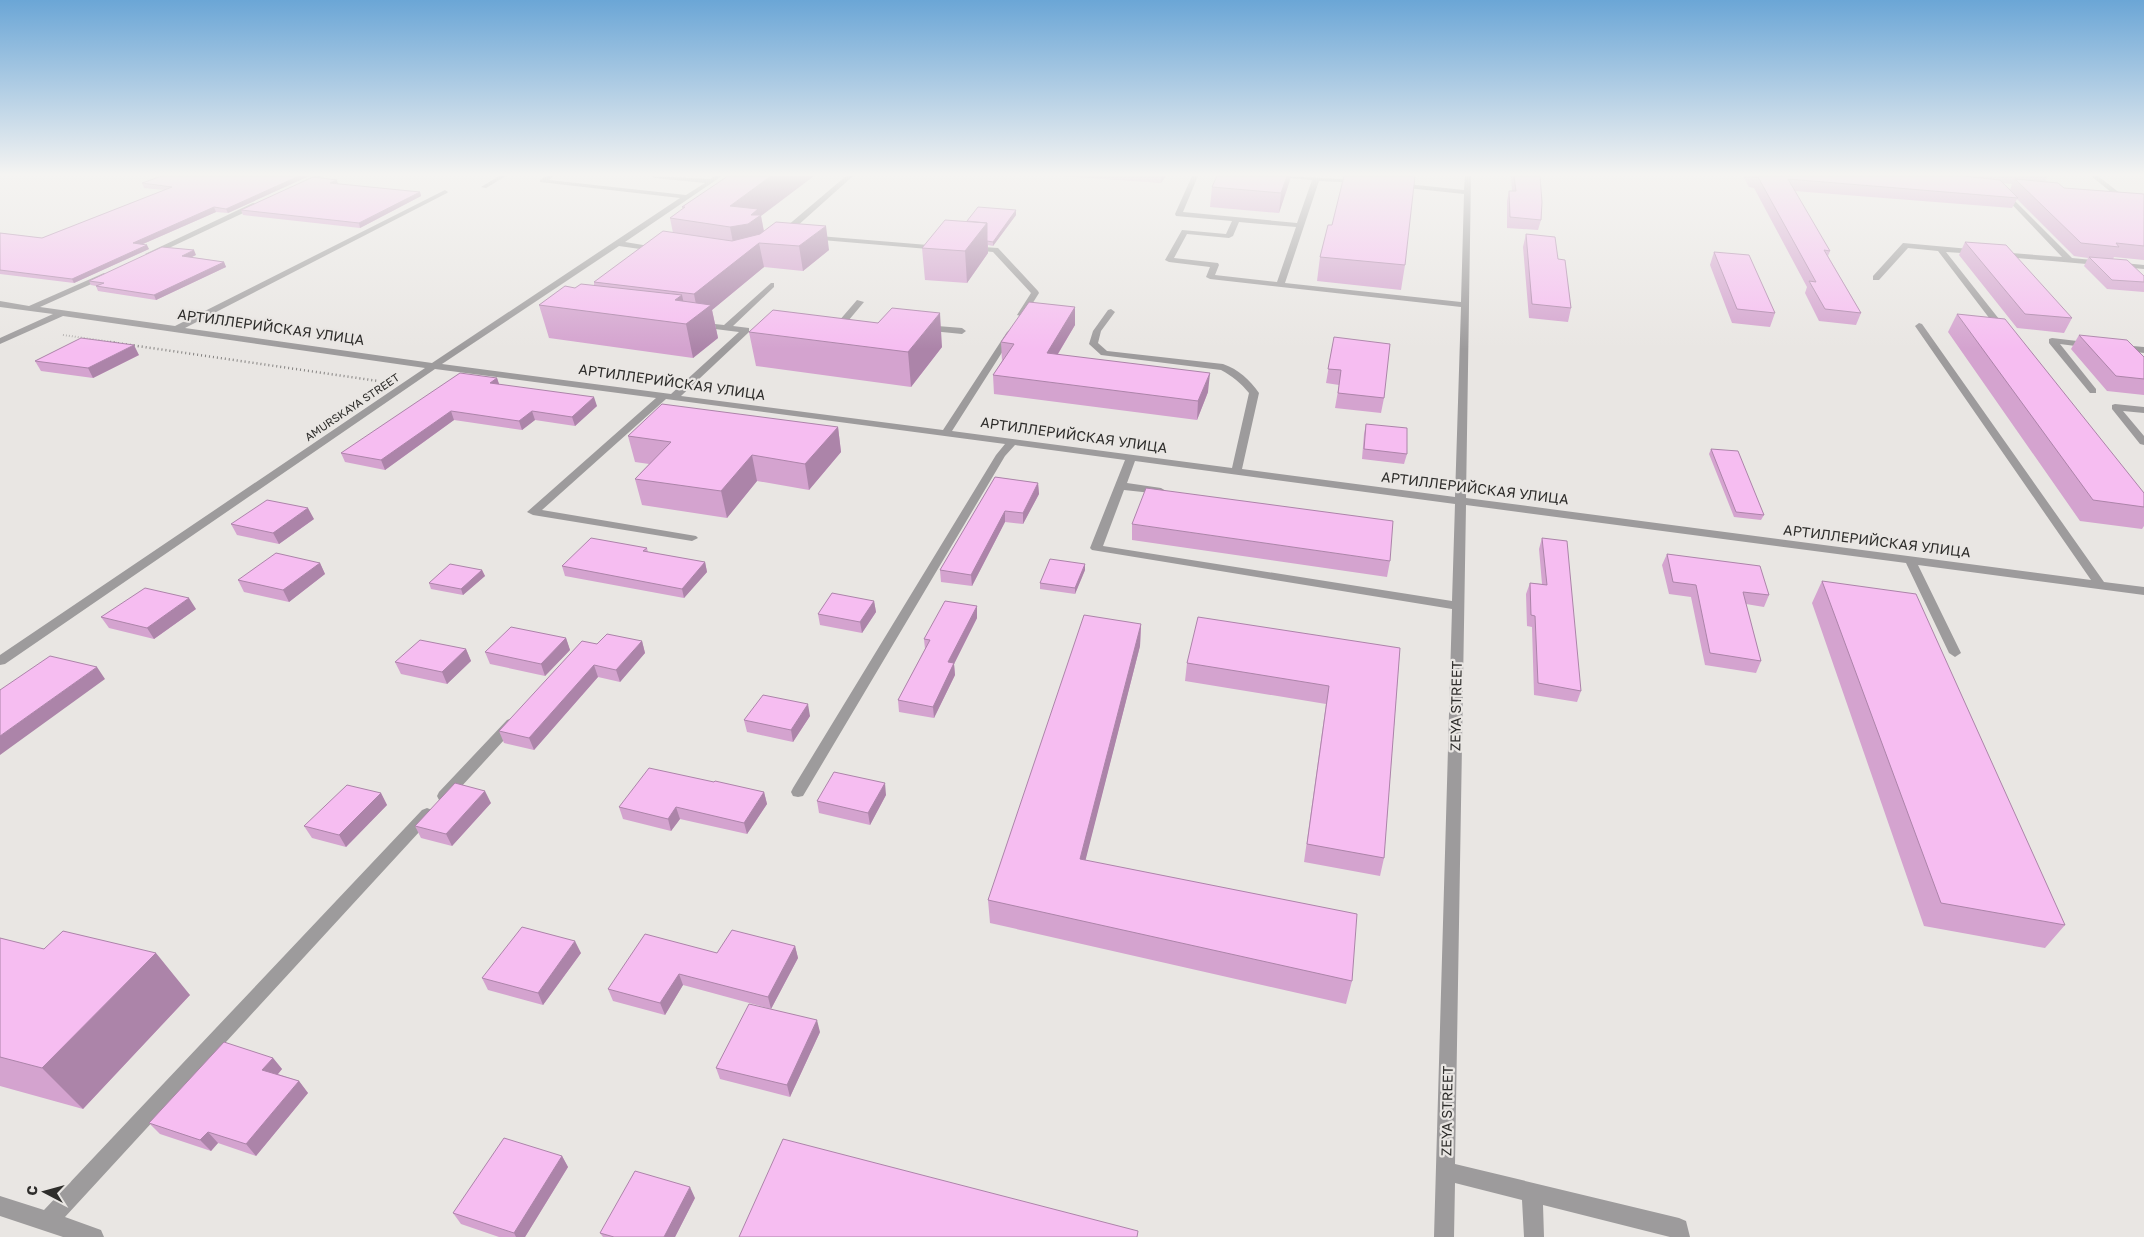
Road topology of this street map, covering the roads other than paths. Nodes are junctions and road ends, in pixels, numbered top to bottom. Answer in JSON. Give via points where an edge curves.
{"nodes":[{"id":1,"x":192,"y":234,"type":"edge"},
{"id":2,"x":363,"y":234,"type":"edge"},
{"id":3,"x":632,"y":234,"type":"edge"},
{"id":4,"x":786,"y":234,"type":"edge"},
{"id":5,"x":1184,"y":234,"type":"edge"},
{"id":6,"x":1204,"y":234,"type":"edge"},
{"id":7,"x":1230,"y":234,"type":"edge"},
{"id":8,"x":1297,"y":234,"type":"edge"},
{"id":9,"x":1467,"y":234,"type":"edge"},
{"id":10,"x":2043,"y":234,"type":"edge"},
{"id":11,"x":792,"y":236,"type":"edge"},
{"id":12,"x":802,"y":236,"type":"edge"},
{"id":13,"x":618,"y":243,"type":"junction"},
{"id":14,"x":1940,"y":249,"type":"junction"},
{"id":15,"x":663,"y":251,"type":"edge"},
{"id":16,"x":140,"y":258,"type":"edge"},
{"id":17,"x":2069,"y":260,"type":"junction"},
{"id":18,"x":2144,"y":267,"type":"edge"},
{"id":19,"x":114,"y":271,"type":"edge"},
{"id":20,"x":1876,"y":278,"type":"dead end"},
{"id":21,"x":771,"y":285,"type":"dead end"},
{"id":22,"x":1280,"y":285,"type":"junction"},
{"id":23,"x":860,"y":302,"type":"dead end"},
{"id":24,"x":0,"y":304,"type":"edge"},
{"id":25,"x":528,"y":304,"type":"junction"},
{"id":26,"x":1465,"y":305,"type":"junction"},
{"id":27,"x":546,"y":306,"type":"edge"},
{"id":28,"x":31,"y":308,"type":"junction"},
{"id":29,"x":1111,"y":312,"type":"dead end"},
{"id":30,"x":62,"y":313,"type":"junction"},
{"id":31,"x":1996,"y":321,"type":"edge"},
{"id":32,"x":687,"y":323,"type":"edge"},
{"id":33,"x":1919,"y":326,"type":"dead end"},
{"id":34,"x":725,"y":328,"type":"junction"},
{"id":35,"x":915,"y":328,"type":"edge"},
{"id":36,"x":176,"y":329,"type":"junction"},
{"id":37,"x":962,"y":331,"type":"dead end"},
{"id":38,"x":827,"y":340,"type":"edge"},
{"id":39,"x":0,"y":341,"type":"edge"},
{"id":40,"x":2144,"y":350,"type":"edge"},
{"id":41,"x":434,"y":366,"type":"junction"},
{"id":42,"x":2094,"y":391,"type":"dead end"},
{"id":43,"x":669,"y":396,"type":"junction"},
{"id":44,"x":2144,"y":410,"type":"edge"},
{"id":45,"x":946,"y":433,"type":"junction"},
{"id":46,"x":1012,"y":442,"type":"junction"},
{"id":47,"x":2144,"y":442,"type":"edge"},
{"id":48,"x":1131,"y":458,"type":"junction"},
{"id":49,"x":1236,"y":473,"type":"junction"},
{"id":50,"x":1122,"y":486,"type":"junction"},
{"id":51,"x":1169,"y":492,"type":"edge"},
{"id":52,"x":1461,"y":501,"type":"junction"},
{"id":53,"x":692,"y":538,"type":"dead end"},
{"id":54,"x":1910,"y":560,"type":"junction"},
{"id":55,"x":2100,"y":585,"type":"junction"},
{"id":56,"x":2144,"y":591,"type":"edge"},
{"id":57,"x":1458,"y":606,"type":"junction"},
{"id":58,"x":1955,"y":653,"type":"dead end"},
{"id":59,"x":0,"y":661,"type":"edge"},
{"id":60,"x":525,"y":709,"type":"edge"},
{"id":61,"x":798,"y":792,"type":"dead end"},
{"id":62,"x":1446,"y":1171,"type":"junction"},
{"id":63,"x":1532,"y":1192,"type":"junction"},
{"id":64,"x":0,"y":1206,"type":"edge"},
{"id":65,"x":48,"y":1222,"type":"junction"},
{"id":66,"x":94,"y":1237,"type":"edge"},
{"id":67,"x":1444,"y":1237,"type":"edge"},
{"id":68,"x":1534,"y":1237,"type":"edge"},
{"id":69,"x":1680,"y":1237,"type":"edge"}],
"edges":[{"from":1,"to":16,"type":"street"},
{"from":2,"to":36,"type":"street"},
{"from":3,"to":13,"type":"street","name":"AMURSKAYA STREET"},
{"from":4,"to":11,"type":"street","via":[[782,237]]},
{"from":5,"to":22,"type":"street","via":[[1169,260],[1215,265],[1210,277]]},
{"from":6,"to":7,"type":"street"},
{"from":8,"to":22,"type":"street"},
{"from":9,"to":26,"type":"street","name":"ZEYA STREET"},
{"from":10,"to":17,"type":"street"},
{"from":12,"to":45,"type":"street","via":[[995,250],[1035,293]]},
{"from":13,"to":15,"type":"street"},
{"from":13,"to":25,"type":"street","name":"AMURSKAYA STREET"},
{"from":14,"to":17,"type":"street"},
{"from":14,"to":20,"type":"street","via":[[1906,246]]},
{"from":14,"to":31,"type":"street"},
{"from":17,"to":18,"type":"street"},
{"from":19,"to":28,"type":"street"},
{"from":21,"to":34,"type":"street"},
{"from":22,"to":26,"type":"street"},
{"from":23,"to":38,"type":"street"},
{"from":24,"to":28,"type":"street","name":"АРТИЛЛЕРИЙСКАЯ УЛИЦА"},
{"from":25,"to":27,"type":"street"},
{"from":25,"to":41,"type":"street","name":"AMURSKAYA STREET"},
{"from":26,"to":52,"type":"street","name":"ZEYA STREET"},
{"from":28,"to":30,"type":"street","name":"АРТИЛЛЕРИЙСКАЯ УЛИЦА"},
{"from":29,"to":49,"type":"street","via":[[1097,331],[1094,344],[1104,353],[1223,367],[1239,374],[1248,384],[1254,393]]},
{"from":30,"to":36,"type":"street","name":"АРТИЛЛЕРИЙСКАЯ УЛИЦА"},
{"from":30,"to":39,"type":"street"},
{"from":32,"to":34,"type":"street"},
{"from":33,"to":55,"type":"street"},
{"from":34,"to":43,"type":"street","via":[[750,331]]},
{"from":35,"to":37,"type":"street"},
{"from":36,"to":41,"type":"street","name":"АРТИЛЛЕРИЙСКАЯ УЛИЦА"},
{"from":40,"to":42,"type":"street","via":[[2052,341]]},
{"from":41,"to":43,"type":"street","name":"АРТИЛЛЕРИЙСКАЯ УЛИЦА"},
{"from":41,"to":59,"type":"street","name":"AMURSKAYA STREET"},
{"from":43,"to":45,"type":"street","name":"АРТИЛЛЕРИЙСКАЯ УЛИЦА"},
{"from":43,"to":53,"type":"street","via":[[532,512]]},
{"from":44,"to":47,"type":"street","via":[[2115,407]]},
{"from":45,"to":46,"type":"street","name":"АРТИЛЛЕРИЙСКАЯ УЛИЦА"},
{"from":46,"to":48,"type":"street","name":"АРТИЛЛЕРИЙСКАЯ УЛИЦА"},
{"from":46,"to":61,"type":"street","via":[[1001,455]]},
{"from":48,"to":49,"type":"street","name":"АРТИЛЛЕРИЙСКАЯ УЛИЦА"},
{"from":48,"to":50,"type":"street"},
{"from":49,"to":52,"type":"street","name":"АРТИЛЛЕРИЙСКАЯ УЛИЦА"},
{"from":50,"to":51,"type":"street"},
{"from":50,"to":57,"type":"street","via":[[1096,548]]},
{"from":52,"to":54,"type":"street","name":"АРТИЛЛЕРИЙСКАЯ УЛИЦА"},
{"from":52,"to":57,"type":"street","name":"ZEYA STREET"},
{"from":54,"to":55,"type":"street","name":"АРТИЛЛЕРИЙСКАЯ УЛИЦА"},
{"from":54,"to":58,"type":"street"},
{"from":55,"to":56,"type":"street","name":"АРТИЛЛЕРИЙСКАЯ УЛИЦА"},
{"from":57,"to":62,"type":"street","name":"ZEYA STREET"},
{"from":60,"to":65,"type":"street"},
{"from":62,"to":63,"type":"street"},
{"from":62,"to":67,"type":"street","name":"ZEYA STREET"},
{"from":63,"to":68,"type":"street"},
{"from":63,"to":69,"type":"street","via":[[1679,1228]]},
{"from":64,"to":65,"type":"street"},
{"from":65,"to":66,"type":"street"}]}
